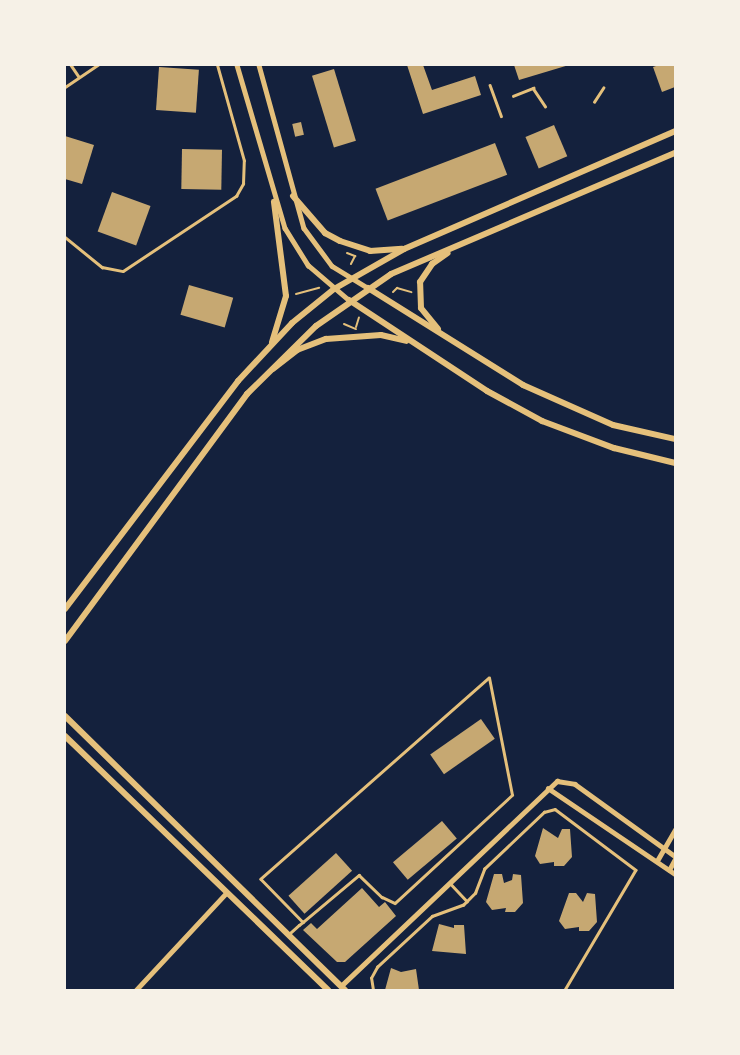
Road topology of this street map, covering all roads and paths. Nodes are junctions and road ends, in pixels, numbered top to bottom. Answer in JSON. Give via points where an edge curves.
{"nodes":[{"id":1,"x":71,"y":65,"type":"edge"},
{"id":2,"x":95,"y":65,"type":"edge"},
{"id":3,"x":217,"y":65,"type":"edge"},
{"id":4,"x":237,"y":65,"type":"edge"},
{"id":5,"x":259,"y":65,"type":"edge"},
{"id":6,"x":79,"y":78,"type":"junction"},
{"id":7,"x":490,"y":85,"type":"dead end"},
{"id":8,"x":65,"y":87,"type":"edge"},
{"id":9,"x":603,"y":88,"type":"dead end"},
{"id":10,"x":513,"y":96,"type":"dead end"},
{"id":11,"x":594,"y":102,"type":"dead end"},
{"id":12,"x":545,"y":106,"type":"dead end"},
{"id":13,"x":501,"y":116,"type":"dead end"},
{"id":14,"x":675,"y":131,"type":"edge"},
{"id":15,"x":675,"y":153,"type":"edge"},
{"id":16,"x":293,"y":197,"type":"junction"},
{"id":17,"x":274,"y":202,"type":"junction"},
{"id":18,"x":65,"y":237,"type":"edge"},
{"id":19,"x":460,"y":246,"type":"junction"},
{"id":20,"x":349,"y":249,"type":"dead end"},
{"id":21,"x":404,"y":249,"type":"junction"},
{"id":22,"x":351,"y":264,"type":"dead end"},
{"id":23,"x":349,"y":279,"type":"junction"},
{"id":24,"x":319,"y":288,"type":"dead end"},
{"id":25,"x":368,"y":288,"type":"junction"},
{"id":26,"x":334,"y":289,"type":"junction"},
{"id":27,"x":393,"y":292,"type":"dead end"},
{"id":28,"x":413,"y":293,"type":"dead end"},
{"id":29,"x":296,"y":294,"type":"dead end"},
{"id":30,"x":349,"y":300,"type":"junction"},
{"id":31,"x":359,"y":317,"type":"dead end"},
{"id":32,"x":344,"y":324,"type":"dead end"},
{"id":33,"x":441,"y":334,"type":"junction"},
{"id":34,"x":411,"y":342,"type":"junction"},
{"id":35,"x":271,"y":343,"type":"junction"},
{"id":36,"x":258,"y":382,"type":"junction"},
{"id":37,"x":675,"y":439,"type":"edge"},
{"id":38,"x":675,"y":463,"type":"edge"},
{"id":39,"x":65,"y":609,"type":"edge"},
{"id":40,"x":65,"y":641,"type":"edge"},
{"id":41,"x":65,"y":716,"type":"edge"},
{"id":42,"x":65,"y":736,"type":"edge"},
{"id":43,"x":548,"y":788,"type":"junction"},
{"id":44,"x":675,"y":830,"type":"edge"},
{"id":45,"x":664,"y":848,"type":"junction"},
{"id":46,"x":675,"y":857,"type":"edge"},
{"id":47,"x":657,"y":861,"type":"junction"},
{"id":48,"x":669,"y":870,"type":"junction"},
{"id":49,"x":675,"y":874,"type":"edge"},
{"id":50,"x":236,"y":883,"type":"junction"},
{"id":51,"x":450,"y":883,"type":"junction"},
{"id":52,"x":226,"y":893,"type":"junction"},
{"id":53,"x":468,"y":901,"type":"junction"},
{"id":54,"x":303,"y":922,"type":"junction"},
{"id":55,"x":289,"y":934,"type":"junction"},
{"id":56,"x":341,"y":989,"type":"edge"},
{"id":57,"x":136,"y":990,"type":"edge"},
{"id":58,"x":328,"y":990,"type":"edge"},
{"id":59,"x":373,"y":990,"type":"edge"},
{"id":60,"x":565,"y":990,"type":"edge"}],
"edges":[{"from":1,"to":6,"type":"lane"},
{"from":2,"to":6,"type":"lane"},
{"from":3,"to":18,"type":"lane","via":[[244,161],[243,184],[236,196],[123,271],[102,267]]},
{"from":4,"to":17,"type":"street"},
{"from":5,"to":16,"type":"street"},
{"from":6,"to":8,"type":"lane"},
{"from":7,"to":13,"type":"lane"},
{"from":9,"to":11,"type":"lane"},
{"from":10,"to":12,"type":"lane","via":[[533,88]]},
{"from":14,"to":21,"type":"main road"},
{"from":15,"to":19,"type":"main road"},
{"from":16,"to":21,"type":"main road","via":[[325,233],[340,241],[370,251]]},
{"from":16,"to":23,"type":"street","via":[[318,251]]},
{"from":17,"to":26,"type":"street","via":[[297,251]]},
{"from":17,"to":35,"type":"main road","via":[[286,296]]},
{"from":19,"to":25,"type":"main road"},
{"from":19,"to":33,"type":"main road","via":[[432,264],[420,282],[421,309]]},
{"from":20,"to":22,"type":"path","via":[[347,253],[355,256]]},
{"from":21,"to":23,"type":"main road"},
{"from":23,"to":25,"type":"street"},
{"from":23,"to":26,"type":"main road"},
{"from":24,"to":29,"type":"path"},
{"from":25,"to":30,"type":"main road"},
{"from":25,"to":33,"type":"main road"},
{"from":26,"to":30,"type":"street"},
{"from":26,"to":35,"type":"main road"},
{"from":27,"to":28,"type":"path","via":[[397,288]]},
{"from":30,"to":34,"type":"main road"},
{"from":30,"to":36,"type":"main road","via":[[290,347]]},
{"from":31,"to":32,"type":"path","via":[[356,329]]},
{"from":33,"to":37,"type":"main road","via":[[536,391],[613,425]]},
{"from":34,"to":36,"type":"main road","via":[[381,335],[326,339],[297,350]]},
{"from":34,"to":38,"type":"main road","via":[[542,421],[614,448]]},
{"from":35,"to":39,"type":"main road"},
{"from":36,"to":40,"type":"main road"},
{"from":41,"to":50,"type":"main road"},
{"from":42,"to":52,"type":"main road"},
{"from":43,"to":45,"type":"street","via":[[569,780]]},
{"from":43,"to":47,"type":"street"},
{"from":43,"to":51,"type":"street"},
{"from":44,"to":45,"type":"street"},
{"from":45,"to":46,"type":"street"},
{"from":45,"to":47,"type":"street"},
{"from":46,"to":48,"type":"street"},
{"from":47,"to":48,"type":"street"},
{"from":48,"to":49,"type":"street"},
{"from":50,"to":52,"type":"main road"},
{"from":50,"to":55,"type":"main road"},
{"from":51,"to":53,"type":"lane"},
{"from":51,"to":56,"type":"street"},
{"from":52,"to":57,"type":"street"},
{"from":52,"to":58,"type":"main road"},
{"from":53,"to":59,"type":"lane","via":[[432,916],[377,967],[371,978]]},
{"from":53,"to":60,"type":"lane","via":[[484,869],[549,809],[560,810],[635,865]]},
{"from":54,"to":54,"type":"lane","via":[[359,875],[395,903],[512,794],[489,678],[261,879]]},
{"from":54,"to":55,"type":"lane"},
{"from":55,"to":56,"type":"main road"}]}
